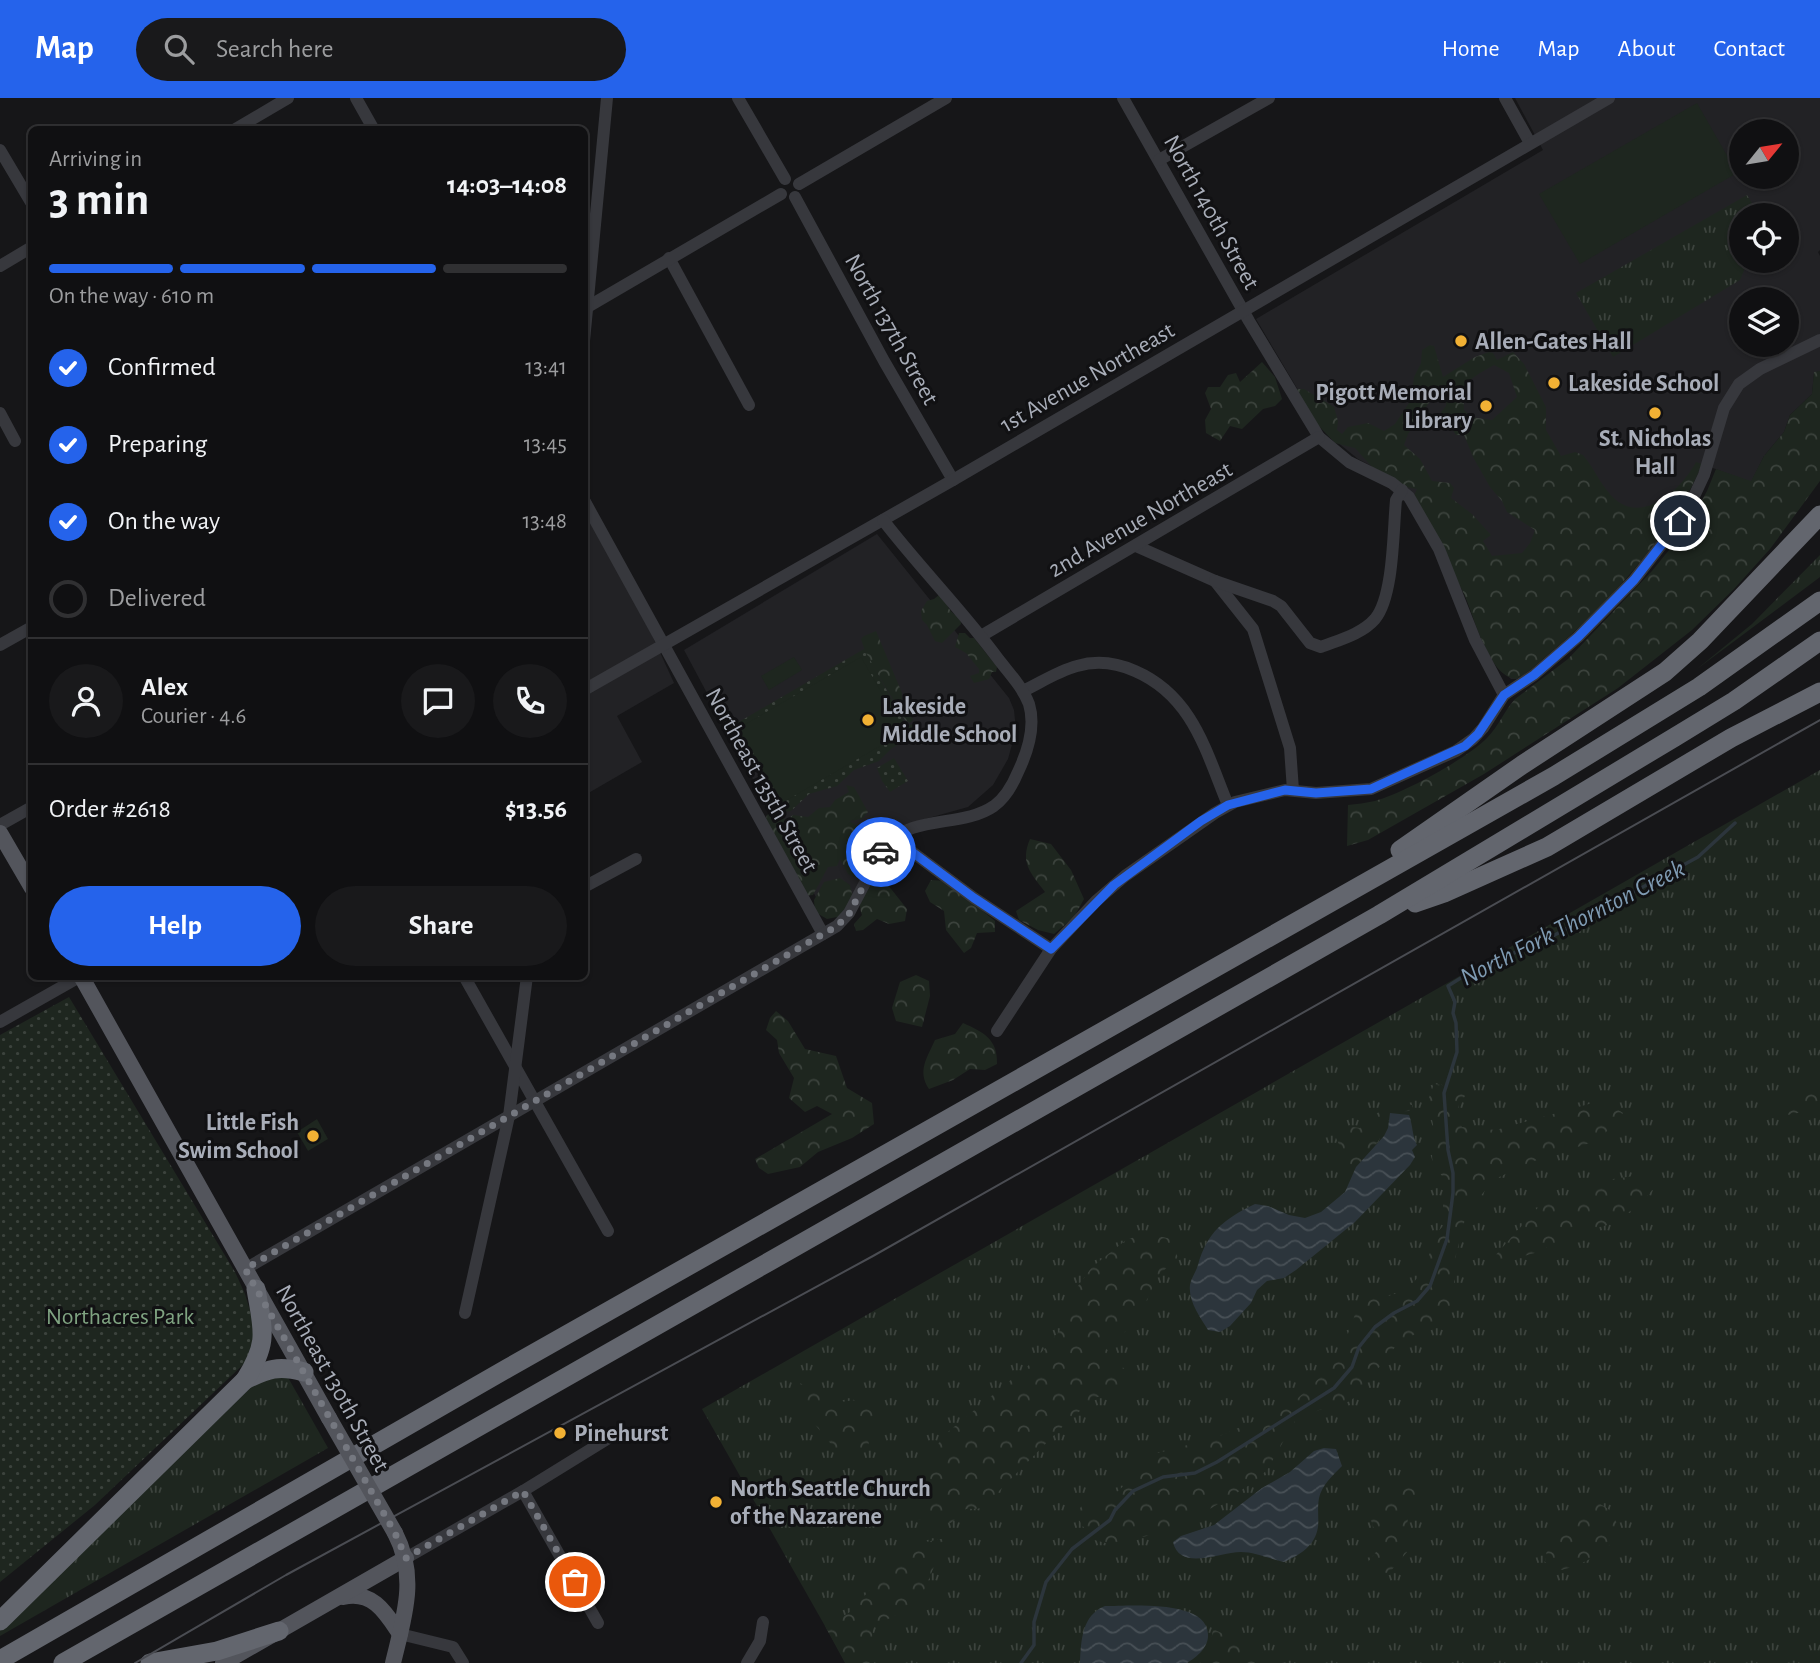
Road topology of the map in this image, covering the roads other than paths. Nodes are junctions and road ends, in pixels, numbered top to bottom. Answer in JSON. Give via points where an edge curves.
{"nodes":[{"id":1,"x":288,"y":98,"type":"edge"},
{"id":2,"x":356,"y":98,"type":"edge"},
{"id":3,"x":607,"y":98,"type":"edge"},
{"id":4,"x":738,"y":98,"type":"edge"},
{"id":5,"x":946,"y":98,"type":"edge"},
{"id":6,"x":1123,"y":98,"type":"edge"},
{"id":7,"x":1269,"y":98,"type":"edge"},
{"id":8,"x":1505,"y":98,"type":"edge"},
{"id":9,"x":1609,"y":98,"type":"edge"},
{"id":10,"x":241,"y":126,"type":"edge"},
{"id":11,"x":372,"y":126,"type":"edge"},
{"id":12,"x":1530,"y":143,"type":"junction"},
{"id":13,"x":0,"y":150,"type":"edge"},
{"id":14,"x":1159,"y":160,"type":"junction"},
{"id":15,"x":785,"y":179,"type":"junction"},
{"id":16,"x":799,"y":184,"type":"junction"},
{"id":17,"x":781,"y":194,"type":"junction"},
{"id":18,"x":28,"y":197,"type":"edge"},
{"id":19,"x":795,"y":197,"type":"junction"},
{"id":20,"x":28,"y":249,"type":"edge"},
{"id":21,"x":669,"y":258,"type":"junction"},
{"id":22,"x":0,"y":266,"type":"edge"},
{"id":23,"x":588,"y":289,"type":"edge"},
{"id":24,"x":588,"y":308,"type":"edge"},
{"id":25,"x":1243,"y":310,"type":"junction"},
{"id":26,"x":1820,"y":340,"type":"edge"},
{"id":27,"x":749,"y":405,"type":"dead end"},
{"id":28,"x":0,"y":413,"type":"edge"},
{"id":29,"x":1319,"y":437,"type":"junction"},
{"id":30,"x":15,"y":441,"type":"dead end"},
{"id":31,"x":953,"y":480,"type":"junction"},
{"id":32,"x":1402,"y":490,"type":"junction"},
{"id":33,"x":588,"y":507,"type":"edge"},
{"id":34,"x":1820,"y":515,"type":"edge"},
{"id":35,"x":883,"y":520,"type":"junction"},
{"id":36,"x":1136,"y":546,"type":"junction"},
{"id":37,"x":1215,"y":581,"type":"junction"},
{"id":38,"x":1820,"y":601,"type":"edge"},
{"id":39,"x":28,"y":628,"type":"edge"},
{"id":40,"x":981,"y":636,"type":"junction"},
{"id":41,"x":1820,"y":641,"type":"edge"},
{"id":42,"x":0,"y":645,"type":"edge"},
{"id":43,"x":665,"y":645,"type":"junction"},
{"id":44,"x":588,"y":688,"type":"edge"},
{"id":45,"x":1023,"y":691,"type":"junction"},
{"id":46,"x":1820,"y":692,"type":"edge"},
{"id":47,"x":1504,"y":695,"type":"junction"},
{"id":48,"x":1293,"y":790,"type":"junction"},
{"id":49,"x":1228,"y":805,"type":"junction"},
{"id":50,"x":28,"y":809,"type":"edge"},
{"id":51,"x":0,"y":825,"type":"edge"},
{"id":52,"x":0,"y":833,"type":"edge"},
{"id":53,"x":892,"y":837,"type":"junction"},
{"id":54,"x":636,"y":859,"type":"dead end"},
{"id":55,"x":28,"y":881,"type":"edge"},
{"id":56,"x":588,"y":885,"type":"edge"},
{"id":57,"x":1379,"y":915,"type":"junction"},
{"id":58,"x":1302,"y":919,"type":"junction"},
{"id":59,"x":823,"y":934,"type":"junction"},
{"id":60,"x":1051,"y":949,"type":"junction"},
{"id":61,"x":76,"y":980,"type":"edge"},
{"id":62,"x":83,"y":980,"type":"edge"},
{"id":63,"x":466,"y":980,"type":"edge"},
{"id":64,"x":527,"y":980,"type":"edge"},
{"id":65,"x":0,"y":1022,"type":"edge"},
{"id":66,"x":998,"y":1031,"type":"dead end"},
{"id":67,"x":516,"y":1069,"type":"junction"},
{"id":68,"x":535,"y":1100,"type":"junction"},
{"id":69,"x":509,"y":1116,"type":"junction"},
{"id":70,"x":608,"y":1231,"type":"dead end"},
{"id":71,"x":245,"y":1269,"type":"junction"},
{"id":72,"x":256,"y":1289,"type":"junction"},
{"id":73,"x":465,"y":1314,"type":"dead end"},
{"id":74,"x":304,"y":1373,"type":"junction"},
{"id":75,"x":245,"y":1380,"type":"junction"},
{"id":76,"x":617,"y":1433,"type":"dead end"},
{"id":77,"x":523,"y":1491,"type":"junction"},
{"id":78,"x":401,"y":1546,"type":"junction"},
{"id":79,"x":331,"y":1601,"type":"junction"},
{"id":80,"x":0,"y":1621,"type":"edge"},
{"id":81,"x":763,"y":1622,"type":"dead end"},
{"id":82,"x":598,"y":1623,"type":"dead end"},
{"id":83,"x":279,"y":1631,"type":"junction"},
{"id":84,"x":400,"y":1634,"type":"junction"},
{"id":85,"x":0,"y":1660,"type":"edge"},
{"id":86,"x":62,"y":1663,"type":"edge"},
{"id":87,"x":150,"y":1663,"type":"edge"},
{"id":88,"x":223,"y":1663,"type":"edge"},
{"id":89,"x":393,"y":1663,"type":"edge"},
{"id":90,"x":463,"y":1663,"type":"edge"},
{"id":91,"x":747,"y":1663,"type":"edge"}],
"edges":[{"from":1,"to":10,"type":"street"},
{"from":2,"to":11,"type":"street"},
{"from":3,"to":23,"type":"street"},
{"from":4,"to":15,"type":"street"},
{"from":5,"to":16,"type":"street"},
{"from":6,"to":14,"type":"street","name":"North 140th Street"},
{"from":7,"to":14,"type":"street"},
{"from":8,"to":12,"type":"street"},
{"from":9,"to":12,"type":"street","name":"1st Avenue Northeast"},
{"from":12,"to":25,"type":"street","name":"1st Avenue Northeast"},
{"from":13,"to":18,"type":"street"},
{"from":14,"to":25,"type":"street","name":"North 140th Street"},
{"from":15,"to":16,"type":"street"},
{"from":15,"to":17,"type":"street"},
{"from":16,"to":19,"type":"street"},
{"from":17,"to":19,"type":"street"},
{"from":17,"to":21,"type":"street"},
{"from":19,"to":31,"type":"street","name":"North 137th Street"},
{"from":20,"to":22,"type":"street"},
{"from":21,"to":24,"type":"street"},
{"from":21,"to":27,"type":"street"},
{"from":25,"to":29,"type":"street","name":"North 140th Street"},
{"from":25,"to":31,"type":"street","name":"1st Avenue Northeast"},
{"from":26,"to":47,"type":"street","via":[[1739,384],[1724,408],[1704,475],[1680,521],[1634,580],[1578,637]]},
{"from":28,"to":30,"type":"street"},
{"from":29,"to":32,"type":"street","via":[[1349,461]]},
{"from":29,"to":36,"type":"street","name":"2nd Avenue Northeast"},
{"from":31,"to":35,"type":"street","name":"1st Avenue Northeast"},
{"from":32,"to":37,"type":"street","via":[[1396,499],[1387,594],[1375,619],[1359,631],[1315,647],[1281,606]]},
{"from":32,"to":47,"type":"street","via":[[1434,540],[1470,629]]},
{"from":33,"to":43,"type":"street","name":"Northeast 135th Street"},
{"from":34,"to":58,"type":"highway","via":[[1665,672],[1522,765]]},
{"from":35,"to":40,"type":"street"},
{"from":35,"to":43,"type":"street","name":"1st Avenue Northeast"},
{"from":36,"to":37,"type":"street"},
{"from":36,"to":40,"type":"street","name":"2nd Avenue Northeast"},
{"from":37,"to":48,"type":"street","via":[[1256,636],[1290,748]]},
{"from":38,"to":58,"type":"highway","via":[[1661,712]]},
{"from":39,"to":42,"type":"street"},
{"from":40,"to":45,"type":"street"},
{"from":41,"to":57,"type":"highway","via":[[1734,701]]},
{"from":43,"to":44,"type":"street","name":"1st Avenue Northeast"},
{"from":43,"to":59,"type":"street","name":"Northeast 135th Street"},
{"from":45,"to":49,"type":"street","via":[[1076,666],[1104,662],[1149,677],[1172,694],[1188,716]]},
{"from":45,"to":53,"type":"street","via":[[1031,715],[1030,737],[1004,797],[987,810]]},
{"from":46,"to":57,"type":"highway","via":[[1731,738],[1537,852],[1444,893]]},
{"from":47,"to":48,"type":"street","via":[[1465,746],[1385,784],[1357,791]]},
{"from":48,"to":49,"type":"street"},
{"from":49,"to":60,"type":"street","via":[[1114,885]]},
{"from":50,"to":51,"type":"street"},
{"from":52,"to":55,"type":"main road"},
{"from":53,"to":59,"type":"street","via":[[849,914]]},
{"from":53,"to":60,"type":"street"},
{"from":54,"to":56,"type":"street"},
{"from":57,"to":86,"type":"highway"},
{"from":58,"to":85,"type":"highway"},
{"from":59,"to":68,"type":"street"},
{"from":60,"to":66,"type":"street"},
{"from":61,"to":65,"type":"street"},
{"from":62,"to":71,"type":"main road","name":"Northeast 130th Street"},
{"from":63,"to":67,"type":"street"},
{"from":64,"to":67,"type":"street"},
{"from":67,"to":68,"type":"street"},
{"from":67,"to":69,"type":"street"},
{"from":68,"to":69,"type":"street"},
{"from":68,"to":70,"type":"street"},
{"from":69,"to":71,"type":"street"},
{"from":69,"to":73,"type":"street"},
{"from":71,"to":72,"type":"main road","name":"Northeast 130th Street"},
{"from":72,"to":74,"type":"main road","name":"Northeast 130th Street"},
{"from":72,"to":75,"type":"highway","via":[[262,1345]]},
{"from":74,"to":75,"type":"highway","via":[[278,1368]]},
{"from":74,"to":78,"type":"main road","name":"Northeast 130th Street","bridge":true},
{"from":75,"to":80,"type":"highway"},
{"from":76,"to":77,"type":"street"},
{"from":77,"to":78,"type":"street"},
{"from":77,"to":82,"type":"street"},
{"from":78,"to":79,"type":"main road"},
{"from":78,"to":84,"type":"main road","via":[[408,1577]]},
{"from":79,"to":83,"type":"main road"},
{"from":79,"to":84,"type":"main road","via":[[348,1595],[372,1600]]},
{"from":81,"to":91,"type":"street","via":[[760,1642]]},
{"from":83,"to":87,"type":"highway","via":[[218,1651]]},
{"from":83,"to":88,"type":"main road"},
{"from":84,"to":89,"type":"main road"},
{"from":84,"to":90,"type":"street","via":[[453,1647]]}]}
